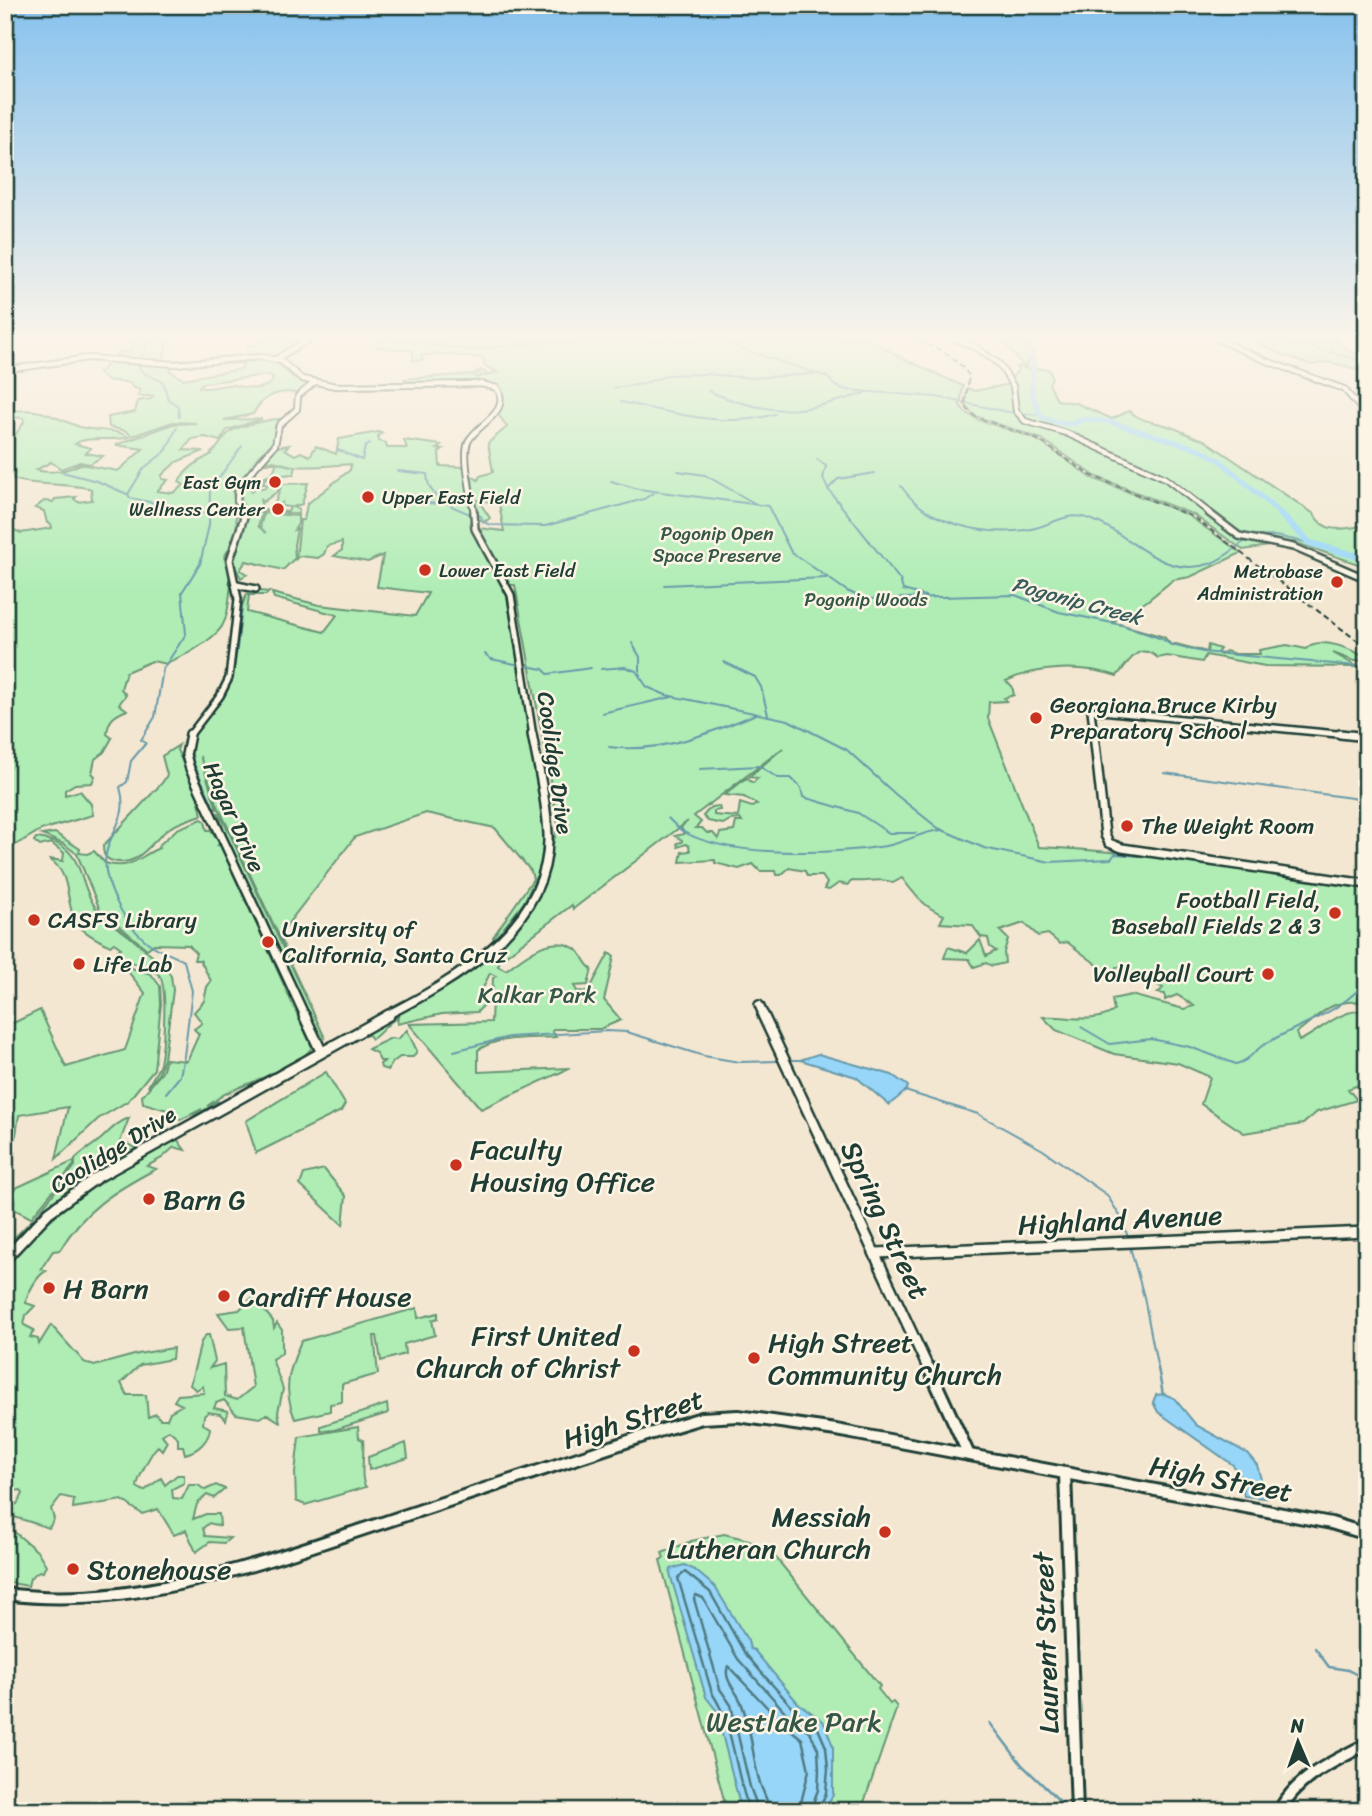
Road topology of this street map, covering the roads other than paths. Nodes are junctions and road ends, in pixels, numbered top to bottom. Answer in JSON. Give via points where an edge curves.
{"nodes":[{"id":1,"x":281,"y":423,"type":"edge"},
{"id":2,"x":486,"y":423,"type":"edge"},
{"id":3,"x":1031,"y":423,"type":"edge"},
{"id":4,"x":1367,"y":579,"type":"edge"},
{"id":5,"x":238,"y":592,"type":"junction"},
{"id":6,"x":1367,"y":737,"type":"edge"},
{"id":7,"x":1367,"y":884,"type":"edge"},
{"id":8,"x":759,"y":1005,"type":"dead end"},
{"id":9,"x":321,"y":1051,"type":"junction"},
{"id":10,"x":1367,"y":1232,"type":"edge"},
{"id":11,"x":876,"y":1253,"type":"junction"},
{"id":12,"x":5,"y":1259,"type":"edge"},
{"id":13,"x":968,"y":1455,"type":"junction"},
{"id":14,"x":1065,"y":1473,"type":"junction"},
{"id":15,"x":1367,"y":1534,"type":"edge"},
{"id":16,"x":5,"y":1594,"type":"edge"},
{"id":17,"x":1367,"y":1744,"type":"edge"},
{"id":18,"x":1077,"y":1811,"type":"edge"},
{"id":19,"x":1279,"y":1811,"type":"edge"}],
"edges":[{"from":1,"to":5,"type":"main road","name":"Hagar Drive","via":[[276,444],[238,486],[244,520],[230,560]]},
{"from":2,"to":9,"type":"main road","name":"Coolidge Drive","via":[[469,440],[465,456],[475,528],[513,605],[547,819],[545,866],[518,918],[481,958]]},
{"from":3,"to":4,"type":"main road","via":[[1066,433],[1165,478],[1239,536],[1293,547]]},
{"from":5,"to":5,"type":"main road","via":[[252,590]]},
{"from":5,"to":9,"type":"main road","name":"Hagar Drive","via":[[229,678],[193,728],[187,762]]},
{"from":6,"to":7,"type":"main road","via":[[1091,710],[1109,843]]},
{"from":8,"to":11,"type":"main road","name":"Spring Street"},
{"from":9,"to":12,"type":"main road","name":"Coolidge Drive","via":[[78,1189]]},
{"from":10,"to":11,"type":"main road","name":"Highland Avenue"},
{"from":11,"to":13,"type":"main road","name":"Spring Street"},
{"from":13,"to":14,"type":"main road","name":"High Street"},
{"from":13,"to":16,"type":"main road","name":"High Street","via":[[778,1421],[702,1418],[234,1572],[70,1598]]},
{"from":14,"to":15,"type":"main road","name":"High Street","via":[[1331,1523]]},
{"from":14,"to":18,"type":"main road","name":"Laurent Street"},
{"from":17,"to":19,"type":"main road","via":[[1297,1785]]}]}
